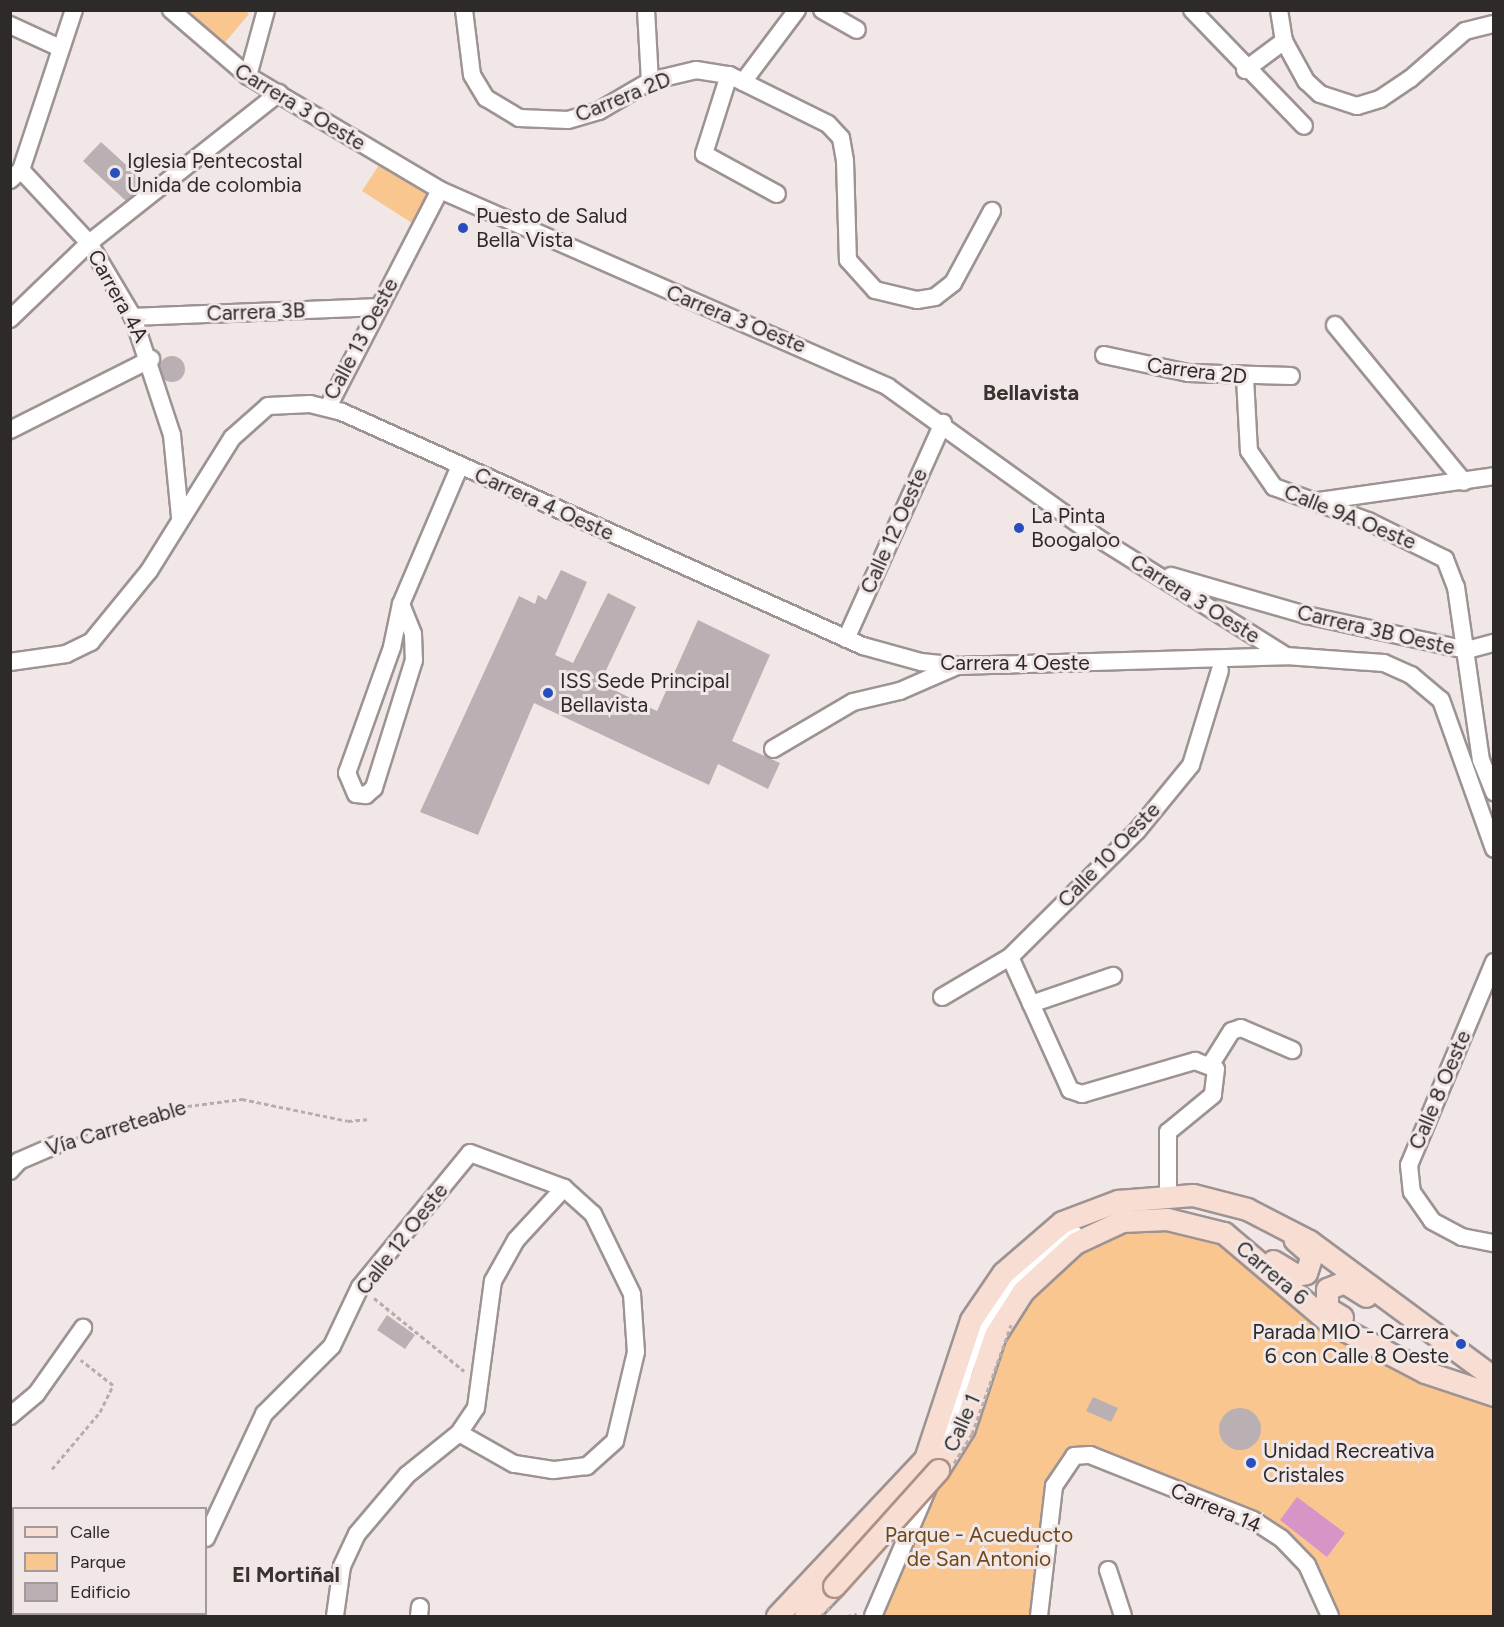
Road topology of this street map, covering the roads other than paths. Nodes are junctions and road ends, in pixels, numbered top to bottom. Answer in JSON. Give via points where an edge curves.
{"nodes":[{"id":1,"x":74,"y":10,"type":"edge"},
{"id":2,"x":171,"y":10,"type":"edge"},
{"id":3,"x":266,"y":10,"type":"edge"},
{"id":4,"x":464,"y":10,"type":"edge"},
{"id":5,"x":646,"y":10,"type":"edge"},
{"id":6,"x":797,"y":10,"type":"edge"},
{"id":7,"x":822,"y":10,"type":"edge"},
{"id":8,"x":1192,"y":10,"type":"edge"},
{"id":9,"x":1279,"y":10,"type":"edge"},
{"id":10,"x":1494,"y":24,"type":"edge"},
{"id":11,"x":10,"y":26,"type":"edge"},
{"id":12,"x":857,"y":30,"type":"dead end"},
{"id":13,"x":1284,"y":41,"type":"junction"},
{"id":14,"x":60,"y":48,"type":"junction"},
{"id":15,"x":1245,"y":70,"type":"junction"},
{"id":16,"x":248,"y":76,"type":"junction"},
{"id":17,"x":736,"y":79,"type":"junction"},
{"id":18,"x":650,"y":81,"type":"junction"},
{"id":19,"x":279,"y":93,"type":"junction"},
{"id":20,"x":1304,"y":126,"type":"dead end"},
{"id":21,"x":16,"y":175,"type":"edge"},
{"id":22,"x":440,"y":190,"type":"junction"},
{"id":23,"x":777,"y":194,"type":"dead end"},
{"id":24,"x":992,"y":211,"type":"dead end"},
{"id":25,"x":89,"y":243,"type":"junction"},
{"id":26,"x":379,"y":307,"type":"junction"},
{"id":27,"x":133,"y":317,"type":"junction"},
{"id":28,"x":10,"y":319,"type":"edge"},
{"id":29,"x":1335,"y":325,"type":"dead end"},
{"id":30,"x":1104,"y":355,"type":"dead end"},
{"id":31,"x":151,"y":359,"type":"junction"},
{"id":32,"x":1291,"y":376,"type":"dead end"},
{"id":33,"x":1245,"y":378,"type":"junction"},
{"id":34,"x":328,"y":407,"type":"junction"},
{"id":35,"x":943,"y":423,"type":"junction"},
{"id":36,"x":10,"y":430,"type":"edge"},
{"id":37,"x":460,"y":466,"type":"junction"},
{"id":38,"x":1494,"y":476,"type":"edge"},
{"id":39,"x":1464,"y":482,"type":"junction"},
{"id":40,"x":1313,"y":502,"type":"junction"},
{"id":41,"x":180,"y":517,"type":"junction"},
{"id":42,"x":1146,"y":569,"type":"junction"},
{"id":43,"x":401,"y":604,"type":"junction"},
{"id":44,"x":846,"y":639,"type":"junction"},
{"id":45,"x":1494,"y":643,"type":"edge"},
{"id":46,"x":1467,"y":650,"type":"junction"},
{"id":47,"x":1286,"y":656,"type":"junction"},
{"id":48,"x":10,"y":662,"type":"edge"},
{"id":49,"x":957,"y":666,"type":"junction"},
{"id":50,"x":1220,"y":670,"type":"dead end"},
{"id":51,"x":773,"y":749,"type":"dead end"},
{"id":52,"x":1494,"y":792,"type":"edge"},
{"id":53,"x":1494,"y":849,"type":"edge"},
{"id":54,"x":1010,"y":957,"type":"junction"},
{"id":55,"x":1494,"y":962,"type":"edge"},
{"id":56,"x":1113,"y":976,"type":"dead end"},
{"id":57,"x":942,"y":997,"type":"dead end"},
{"id":58,"x":1031,"y":1004,"type":"junction"},
{"id":59,"x":1292,"y":1050,"type":"dead end"},
{"id":60,"x":1211,"y":1064,"type":"junction"},
{"id":61,"x":56,"y":1145,"type":"road end"},
{"id":62,"x":10,"y":1171,"type":"edge"},
{"id":63,"x":564,"y":1188,"type":"junction"},
{"id":64,"x":1168,"y":1194,"type":"junction"},
{"id":65,"x":1247,"y":1209,"type":"junction"},
{"id":66,"x":1104,"y":1226,"type":"junction"},
{"id":67,"x":1216,"y":1230,"type":"junction"},
{"id":68,"x":1494,"y":1244,"type":"edge"},
{"id":69,"x":83,"y":1328,"type":"dead end"},
{"id":70,"x":1442,"y":1340,"type":"junction"},
{"id":71,"x":1425,"y":1372,"type":"junction"},
{"id":72,"x":1494,"y":1378,"type":"edge"},
{"id":73,"x":1494,"y":1395,"type":"edge"},
{"id":74,"x":10,"y":1416,"type":"edge"},
{"id":75,"x":459,"y":1433,"type":"junction"},
{"id":76,"x":925,"y":1459,"type":"junction"},
{"id":77,"x":209,"y":1522,"type":"edge"},
{"id":78,"x":902,"y":1557,"type":"junction"},
{"id":79,"x":1108,"y":1570,"type":"dead end"},
{"id":80,"x":335,"y":1617,"type":"edge"},
{"id":81,"x":777,"y":1617,"type":"edge"},
{"id":82,"x":805,"y":1617,"type":"edge"},
{"id":83,"x":873,"y":1617,"type":"edge"},
{"id":84,"x":1039,"y":1617,"type":"edge"},
{"id":85,"x":1123,"y":1617,"type":"edge"},
{"id":86,"x":1330,"y":1617,"type":"edge"}],
"edges":[{"from":1,"to":14,"type":"street"},
{"from":2,"to":16,"type":"street","name":"Carrera 3 Oeste"},
{"from":3,"to":16,"type":"street"},
{"from":4,"to":18,"type":"street","name":"Carrera 2D","via":[[472,75],[486,98],[519,118],[550,122],[599,111]]},
{"from":5,"to":18,"type":"street"},
{"from":6,"to":17,"type":"street"},
{"from":7,"to":12,"type":"street"},
{"from":8,"to":15,"type":"street"},
{"from":9,"to":13,"type":"street"},
{"from":10,"to":13,"type":"street","via":[[1465,31],[1403,84],[1357,106],[1320,94],[1292,61]]},
{"from":11,"to":14,"type":"street"},
{"from":13,"to":15,"type":"street"},
{"from":14,"to":21,"type":"street"},
{"from":15,"to":20,"type":"street"},
{"from":16,"to":19,"type":"street","name":"Carrera 3 Oeste"},
{"from":17,"to":18,"type":"street","name":"Carrera 2D","via":[[696,70]]},
{"from":17,"to":23,"type":"street","via":[[704,154]]},
{"from":17,"to":24,"type":"street","name":"Carrera 2D","via":[[818,118],[841,138],[848,260],[876,290],[917,300],[935,297],[953,283]]},
{"from":19,"to":22,"type":"street","name":"Carrera 3 Oeste"},
{"from":19,"to":25,"type":"street"},
{"from":21,"to":25,"type":"street","name":"Carrera 4A"},
{"from":22,"to":26,"type":"street","name":"Calle 13 Oeste"},
{"from":22,"to":35,"type":"street","name":"Carrera 3 Oeste","via":[[539,229],[666,292],[832,359]]},
{"from":25,"to":27,"type":"street","name":"Carrera 4A"},
{"from":25,"to":28,"type":"street"},
{"from":26,"to":27,"type":"street","name":"Carrera 3B"},
{"from":26,"to":34,"type":"street","name":"Calle 13 Oeste"},
{"from":27,"to":31,"type":"street","name":"Carrera 4A"},
{"from":29,"to":39,"type":"street"},
{"from":30,"to":33,"type":"street","name":"Carrera 2D","via":[[1151,368]]},
{"from":31,"to":36,"type":"street"},
{"from":31,"to":41,"type":"street","name":"Carrera 4A","via":[[172,435]]},
{"from":32,"to":33,"type":"street","name":"Carrera 2D"},
{"from":33,"to":40,"type":"street","name":"Calle 9A Oeste","via":[[1245,428],[1258,468],[1274,487]]},
{"from":34,"to":37,"type":"street","name":"Carrera 4 Oeste"},
{"from":34,"to":41,"type":"street","name":"Calle 13 Oeste","via":[[268,406],[252,416]]},
{"from":35,"to":42,"type":"street","name":"Carrera 3 Oeste"},
{"from":35,"to":44,"type":"street","name":"Calle 12 Oeste"},
{"from":37,"to":43,"type":"street"},
{"from":37,"to":44,"type":"street","name":"Carrera 4 Oeste"},
{"from":38,"to":39,"type":"street"},
{"from":39,"to":40,"type":"street"},
{"from":40,"to":46,"type":"street","name":"Calle 9A Oeste","via":[[1445,559]]},
{"from":41,"to":48,"type":"street","name":"Calle 13 Oeste","via":[[124,607],[91,642],[66,654]]},
{"from":42,"to":46,"type":"street","name":"Carrera 3B Oeste","via":[[1306,615]]},
{"from":42,"to":47,"type":"street","name":"Carrera 3 Oeste"},
{"from":43,"to":43,"type":"street","via":[[414,634],[414,660],[374,788],[366,795],[356,794],[347,773],[392,647]]},
{"from":44,"to":49,"type":"street","name":"Carrera 4 Oeste","via":[[921,662]]},
{"from":45,"to":46,"type":"street"},
{"from":46,"to":52,"type":"street","name":"Carrera 3B Oeste","via":[[1481,760]]},
{"from":47,"to":49,"type":"street","name":"Carrera 4 Oeste"},
{"from":47,"to":53,"type":"street","name":"Carrera 4 Oeste","via":[[1384,663],[1411,675],[1441,700]]},
{"from":49,"to":51,"type":"street","via":[[900,691],[853,702]]},
{"from":50,"to":54,"type":"street","name":"Calle 10 Oeste","via":[[1191,765],[1137,831]]},
{"from":54,"to":57,"type":"street","name":"Calle 10 Oeste"},
{"from":54,"to":58,"type":"street"},
{"from":55,"to":68,"type":"street","name":"Calle 8 Oeste","via":[[1408,1165],[1412,1191],[1432,1221],[1462,1237]]},
{"from":56,"to":58,"type":"street"},
{"from":58,"to":60,"type":"street","via":[[1070,1090],[1082,1094],[1195,1061]]},
{"from":59,"to":60,"type":"street","via":[[1241,1028],[1233,1031]]},
{"from":60,"to":64,"type":"street","via":[[1218,1086],[1173,1123],[1166,1138]]},
{"from":61,"to":62,"type":"street","name":"Vía Carreteable","via":[[19,1161]]},
{"from":63,"to":75,"type":"street","via":[[501,1262],[493,1281],[476,1408]]},
{"from":63,"to":75,"type":"street","via":[[604,1230],[632,1294],[636,1352],[615,1441],[587,1466],[553,1470],[514,1464]]},
{"from":63,"to":77,"type":"street","name":"Calle 12 Oeste","via":[[470,1153],[360,1287],[332,1346],[264,1414]]},
{"from":64,"to":65,"type":"main road","name":"Carrera 6"},
{"from":64,"to":67,"type":"main road"},
{"from":64,"to":76,"type":"main road","name":"Carrera 6","via":[[1118,1201],[1062,1222],[1003,1273],[970,1320]]},
{"from":65,"to":67,"type":"main road","via":[[1306,1247],[1312,1255],[1306,1273],[1287,1272],[1251,1244]]},
{"from":65,"to":70,"type":"main road","name":"Carrera 6","via":[[1309,1241]]},
{"from":66,"to":67,"type":"main road","name":"Carrera 6","via":[[1167,1219]]},
{"from":66,"to":78,"type":"street","via":[[1071,1236],[1036,1261],[989,1311],[970,1353],[953,1424]]},
{"from":66,"to":82,"type":"main road","name":"Calle 1","bridge":true,"via":[[1044,1268],[1011,1320],[950,1455]]},
{"from":67,"to":71,"type":"main road","name":"Carrera 6","via":[[1329,1322]]},
{"from":69,"to":74,"type":"street","via":[[70,1352]]},
{"from":70,"to":71,"type":"main road","via":[[1344,1282],[1327,1289],[1327,1308]]},
{"from":70,"to":72,"type":"main road","name":"Carrera 6"},
{"from":71,"to":73,"type":"main road","name":"Carrera 6"},
{"from":75,"to":80,"type":"street","via":[[407,1475],[357,1534],[342,1566]]},
{"from":76,"to":78,"type":"street"},
{"from":76,"to":81,"type":"main road"},
{"from":78,"to":83,"type":"street"},
{"from":79,"to":85,"type":"street"},
{"from":84,"to":86,"type":"street","name":"Carrera 14","via":[[1054,1486],[1074,1456],[1108,1460],[1254,1520],[1281,1538],[1306,1565]]}]}
